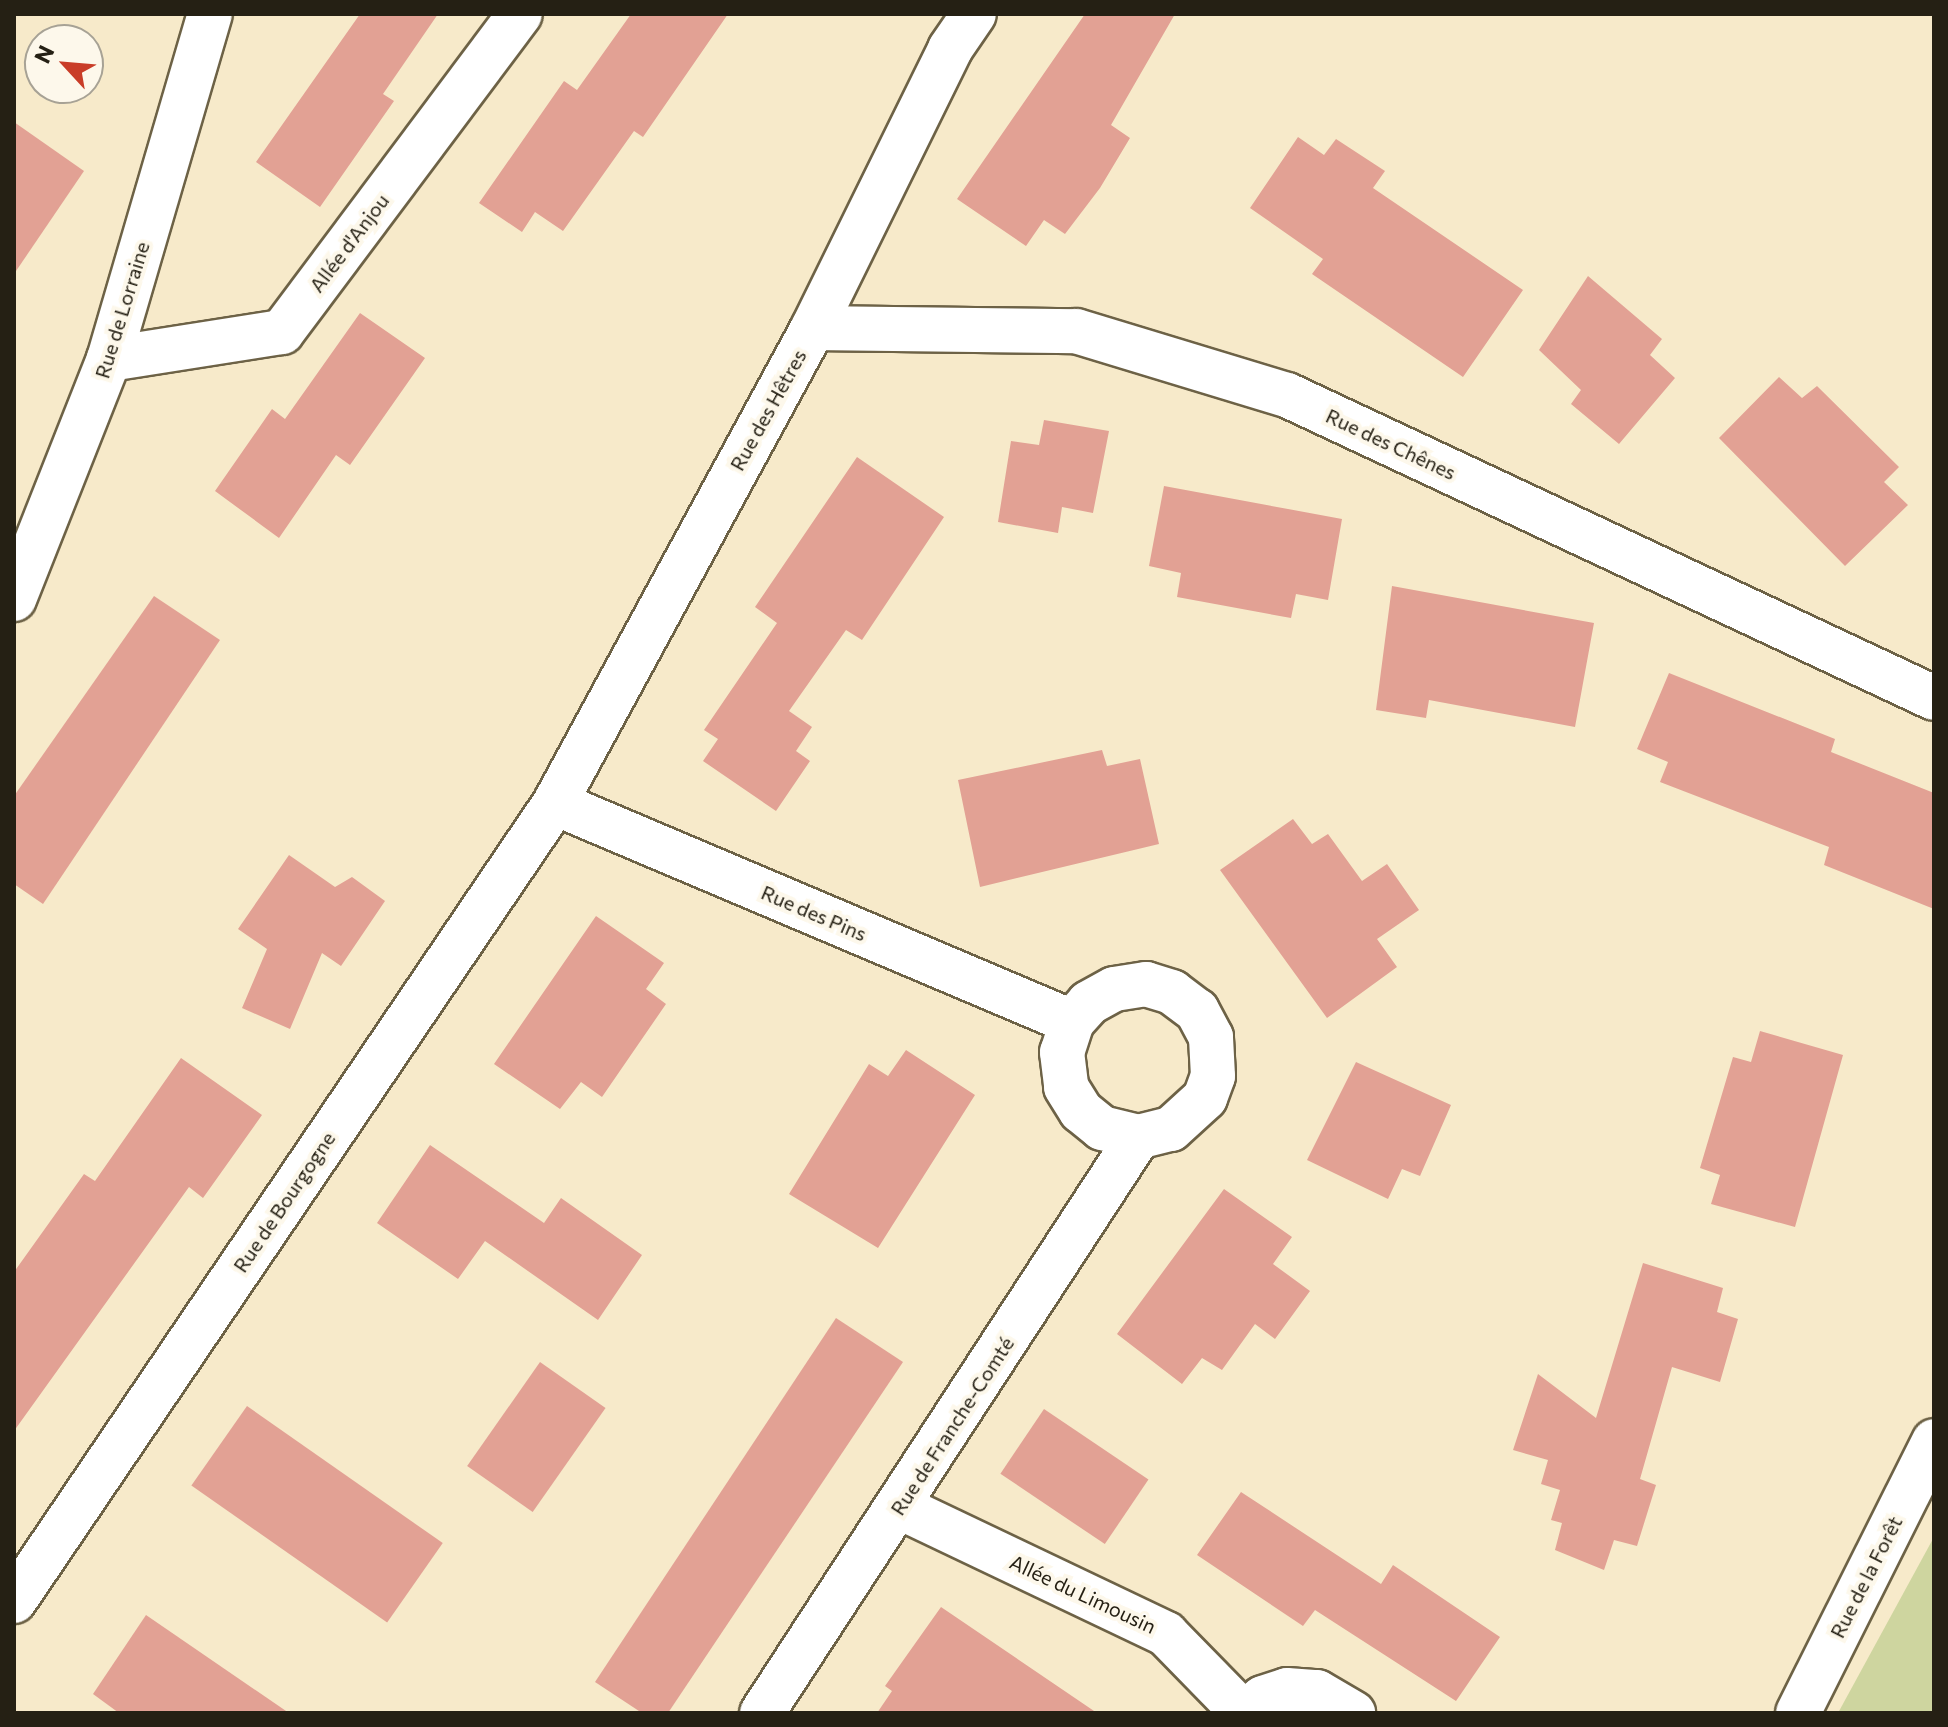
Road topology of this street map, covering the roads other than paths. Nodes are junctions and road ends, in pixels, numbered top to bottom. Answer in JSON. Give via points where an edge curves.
{"nodes":[{"id":1,"x":210,"y":14,"type":"edge"},
{"id":2,"x":520,"y":14,"type":"edge"},
{"id":3,"x":974,"y":14,"type":"edge"},
{"id":4,"x":813,"y":328,"type":"junction"},
{"id":5,"x":109,"y":359,"type":"junction"},
{"id":6,"x":14,"y":599,"type":"edge"},
{"id":7,"x":1934,"y":698,"type":"edge"},
{"id":8,"x":555,"y":803,"type":"junction"},
{"id":9,"x":1072,"y":1022,"type":"junction"},
{"id":10,"x":1138,"y":1137,"type":"junction"},
{"id":11,"x":1934,"y":1441,"type":"edge"},
{"id":12,"x":900,"y":1507,"type":"junction"},
{"id":13,"x":14,"y":1601,"type":"edge"},
{"id":14,"x":762,"y":1713,"type":"edge"},
{"id":15,"x":1244,"y":1713,"type":"edge"},
{"id":16,"x":1353,"y":1713,"type":"edge"},
{"id":17,"x":1798,"y":1713,"type":"edge"}],
"edges":[{"from":1,"to":5,"type":"street","name":"Rue de Lorraine"},
{"from":2,"to":5,"type":"street","name":"Allée d'Anjou","via":[[282,332]]},
{"from":3,"to":4,"type":"street","name":"Rue des Hêtres","via":[[950,49]]},
{"from":4,"to":7,"type":"street","name":"Rue des Chênes","via":[[1076,331],[1287,395]]},
{"from":4,"to":8,"type":"street","name":"Rue des Hêtres"},
{"from":5,"to":6,"type":"street","name":"Rue de Lorraine"},
{"from":8,"to":9,"type":"street","name":"Rue des Pins"},
{"from":8,"to":13,"type":"street","name":"Rue de Bourgogne"},
{"from":9,"to":10,"type":"street","via":[[1062,1052],[1066,1087],[1081,1111],[1102,1128]]},
{"from":9,"to":10,"type":"street","via":[[1089,1003],[1114,989],[1146,984],[1172,992],[1197,1011],[1211,1037],[1213,1076],[1205,1098],[1171,1129]]},
{"from":10,"to":12,"type":"street","name":"Rue de Franche-Comté"},
{"from":11,"to":17,"type":"street","name":"Rue de la Forêt"},
{"from":12,"to":14,"type":"street","name":"Rue de Franche-Comté"},
{"from":12,"to":15,"type":"street","name":"Allée du Limousin","via":[[1166,1634]]},
{"from":15,"to":16,"type":"street","name":"Allée du Limousin","via":[[1263,1698],[1287,1690],[1317,1692]]}]}
